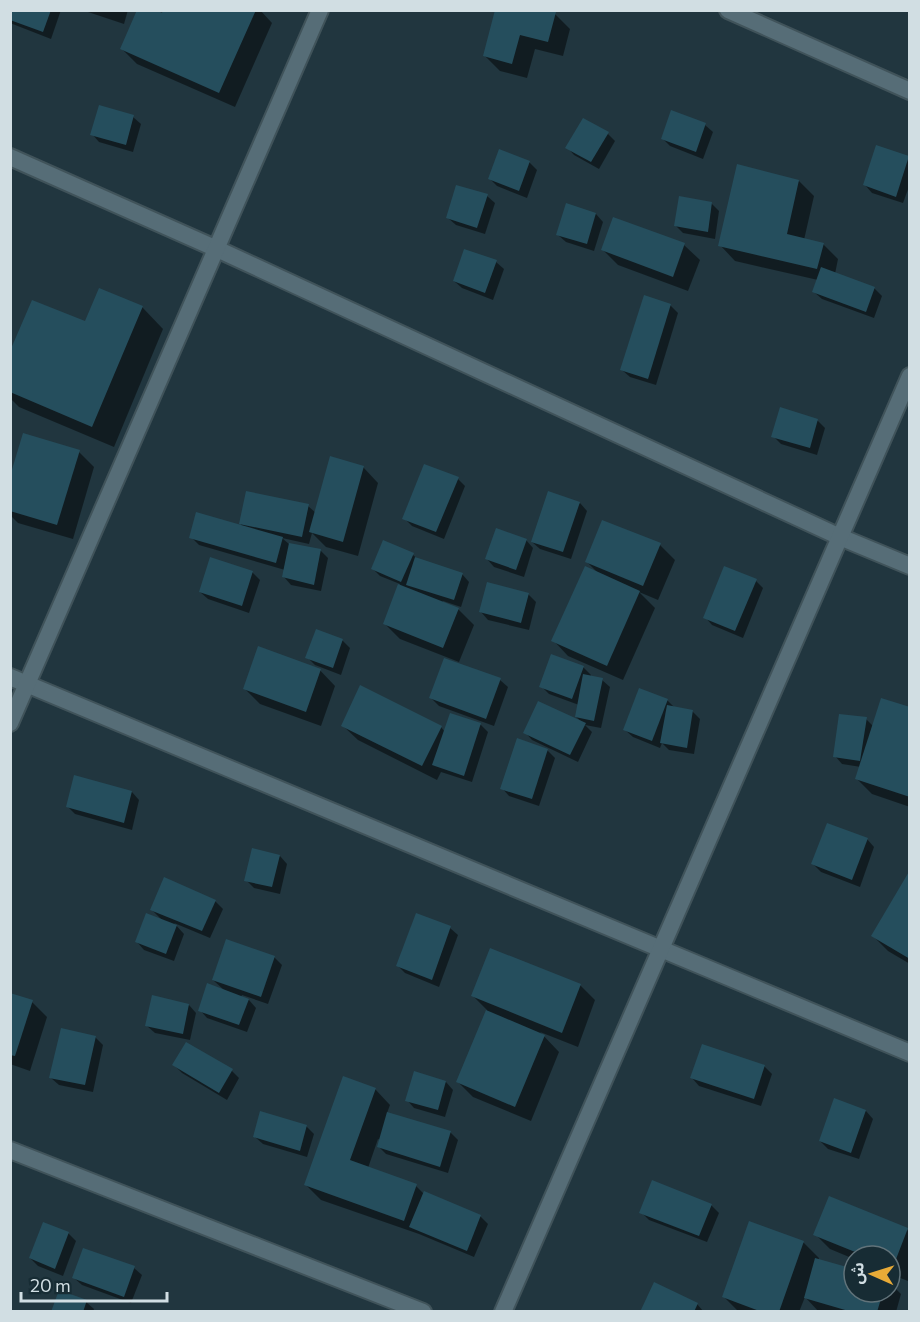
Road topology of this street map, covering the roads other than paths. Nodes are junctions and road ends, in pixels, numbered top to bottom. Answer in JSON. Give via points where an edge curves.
{"nodes":[{"id":1,"x":320,"y":10,"type":"edge"},
{"id":2,"x":728,"y":10,"type":"edge"},
{"id":3,"x":909,"y":91,"type":"edge"},
{"id":4,"x":10,"y":157,"type":"edge"},
{"id":5,"x":217,"y":249,"type":"junction"},
{"id":6,"x":909,"y":376,"type":"edge"},
{"id":7,"x":840,"y":537,"type":"junction"},
{"id":8,"x":909,"y":566,"type":"edge"},
{"id":9,"x":10,"y":677,"type":"edge"},
{"id":10,"x":27,"y":684,"type":"junction"},
{"id":11,"x":10,"y":723,"type":"edge"},
{"id":12,"x":660,"y":950,"type":"junction"},
{"id":13,"x":909,"y":1053,"type":"edge"},
{"id":14,"x":10,"y":1150,"type":"edge"},
{"id":15,"x":423,"y":1311,"type":"edge"},
{"id":16,"x":503,"y":1311,"type":"edge"}],
"edges":[{"from":1,"to":5,"type":"street"},
{"from":2,"to":3,"type":"street"},
{"from":4,"to":5,"type":"street"},
{"from":5,"to":7,"type":"street"},
{"from":5,"to":10,"type":"street"},
{"from":6,"to":7,"type":"street"},
{"from":7,"to":8,"type":"street"},
{"from":7,"to":12,"type":"street"},
{"from":9,"to":10,"type":"street"},
{"from":10,"to":11,"type":"street"},
{"from":10,"to":12,"type":"street"},
{"from":12,"to":13,"type":"street"},
{"from":12,"to":16,"type":"street"},
{"from":14,"to":15,"type":"street"}]}
